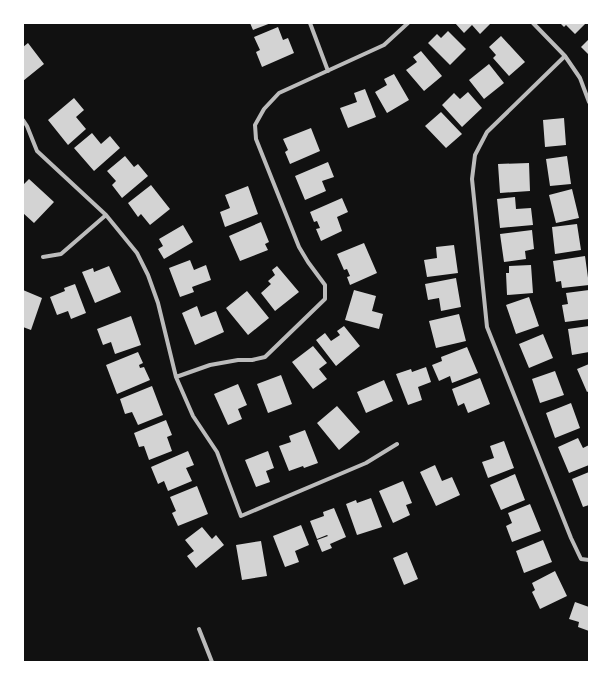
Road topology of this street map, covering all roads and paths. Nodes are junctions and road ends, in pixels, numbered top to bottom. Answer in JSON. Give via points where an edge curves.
{"nodes":[{"id":1,"x":310,"y":23,"type":"edge"},
{"id":2,"x":408,"y":23,"type":"edge"},
{"id":3,"x":533,"y":23,"type":"edge"},
{"id":4,"x":565,"y":56,"type":"junction"},
{"id":5,"x":328,"y":70,"type":"junction"},
{"id":6,"x":589,"y":102,"type":"edge"},
{"id":7,"x":23,"y":120,"type":"edge"},
{"id":8,"x":106,"y":215,"type":"junction"},
{"id":9,"x":43,"y":257,"type":"dead end"},
{"id":10,"x":176,"y":377,"type":"junction"},
{"id":11,"x":397,"y":444,"type":"dead end"},
{"id":12,"x":589,"y":560,"type":"edge"},
{"id":13,"x":199,"y":629,"type":"dead end"},
{"id":14,"x":212,"y":662,"type":"edge"}],
"edges":[{"from":1,"to":5,"type":"street"},
{"from":2,"to":5,"type":"street","via":[[384,45]]},
{"from":3,"to":4,"type":"street"},
{"from":4,"to":6,"type":"street","via":[[580,78]]},
{"from":4,"to":12,"type":"street","via":[[487,132],[475,155],[472,179],[487,327],[571,538],[581,558]]},
{"from":5,"to":10,"type":"street","via":[[279,93],[264,108],[255,124],[256,139],[299,247],[325,285],[325,299],[265,356],[210,365]]},
{"from":7,"to":8,"type":"street","via":[[37,151]]},
{"from":8,"to":9,"type":"street","via":[[61,254]]},
{"from":8,"to":10,"type":"street","via":[[137,253],[148,275],[158,303]]},
{"from":10,"to":11,"type":"street","via":[[192,416],[217,452],[241,516],[366,463]]},
{"from":13,"to":14,"type":"street"}]}
